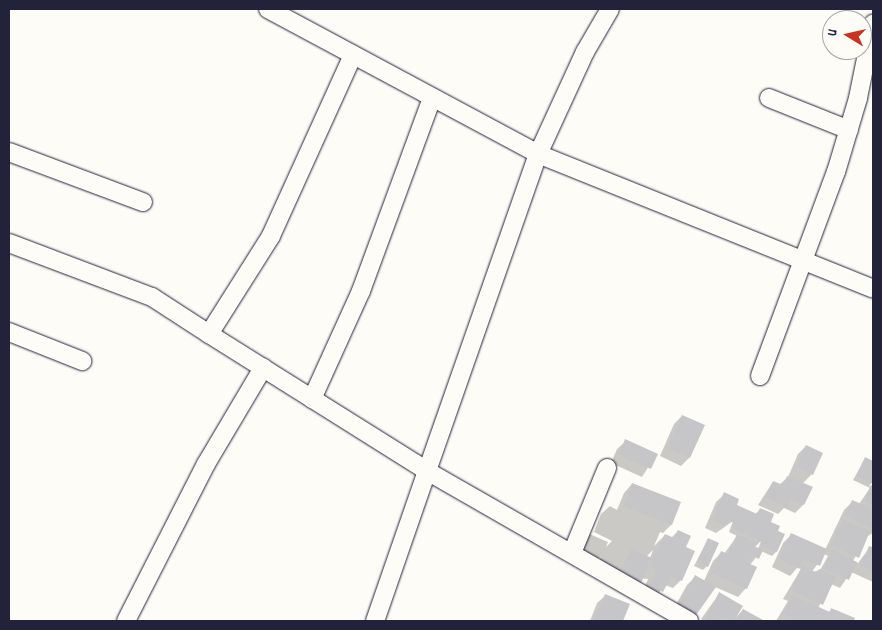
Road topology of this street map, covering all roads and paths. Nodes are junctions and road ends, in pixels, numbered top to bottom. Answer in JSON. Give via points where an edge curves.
{"nodes":[{"id":1,"x":269,"y":9,"type":"edge"},
{"id":2,"x":610,"y":9,"type":"edge"},
{"id":3,"x":873,"y":24,"type":"edge"},
{"id":4,"x":353,"y":55,"type":"junction"},
{"id":5,"x":432,"y":98,"type":"junction"},
{"id":6,"x":769,"y":98,"type":"dead end"},
{"id":7,"x":849,"y":130,"type":"junction"},
{"id":8,"x":9,"y":152,"type":"edge"},
{"id":9,"x":538,"y":154,"type":"junction"},
{"id":10,"x":143,"y":202,"type":"dead end"},
{"id":11,"x":9,"y":243,"type":"edge"},
{"id":12,"x":803,"y":261,"type":"junction"},
{"id":13,"x":873,"y":289,"type":"edge"},
{"id":14,"x":9,"y":332,"type":"edge"},
{"id":15,"x":209,"y":334,"type":"junction"},
{"id":16,"x":82,"y":361,"type":"dead end"},
{"id":17,"x":263,"y":368,"type":"junction"},
{"id":18,"x":760,"y":376,"type":"dead end"},
{"id":19,"x":312,"y":399,"type":"junction"},
{"id":20,"x":607,"y":468,"type":"dead end"},
{"id":21,"x":427,"y":471,"type":"junction"},
{"id":22,"x":572,"y":554,"type":"junction"},
{"id":23,"x":667,"y":616,"type":"edge"},
{"id":24,"x":126,"y":621,"type":"edge"},
{"id":25,"x":375,"y":621,"type":"edge"},
{"id":26,"x":689,"y":621,"type":"edge"}],
"edges":[{"from":1,"to":4,"type":"street"},
{"from":2,"to":9,"type":"street","via":[[585,52]]},
{"from":3,"to":7,"type":"street"},
{"from":4,"to":5,"type":"street"},
{"from":4,"to":15,"type":"street","via":[[270,236]]},
{"from":5,"to":9,"type":"street"},
{"from":5,"to":19,"type":"street","via":[[361,292]]},
{"from":6,"to":7,"type":"street"},
{"from":7,"to":12,"type":"street"},
{"from":8,"to":10,"type":"street"},
{"from":9,"to":12,"type":"street"},
{"from":9,"to":21,"type":"street"},
{"from":11,"to":15,"type":"street","via":[[152,297]]},
{"from":12,"to":13,"type":"street"},
{"from":12,"to":18,"type":"street"},
{"from":14,"to":16,"type":"street"},
{"from":15,"to":17,"type":"street"},
{"from":17,"to":19,"type":"street"},
{"from":17,"to":24,"type":"street","via":[[206,464]]},
{"from":19,"to":21,"type":"street"},
{"from":20,"to":22,"type":"street"},
{"from":21,"to":22,"type":"street"},
{"from":21,"to":25,"type":"street"},
{"from":22,"to":23,"type":"street"},
{"from":23,"to":26,"type":"street"}]}
